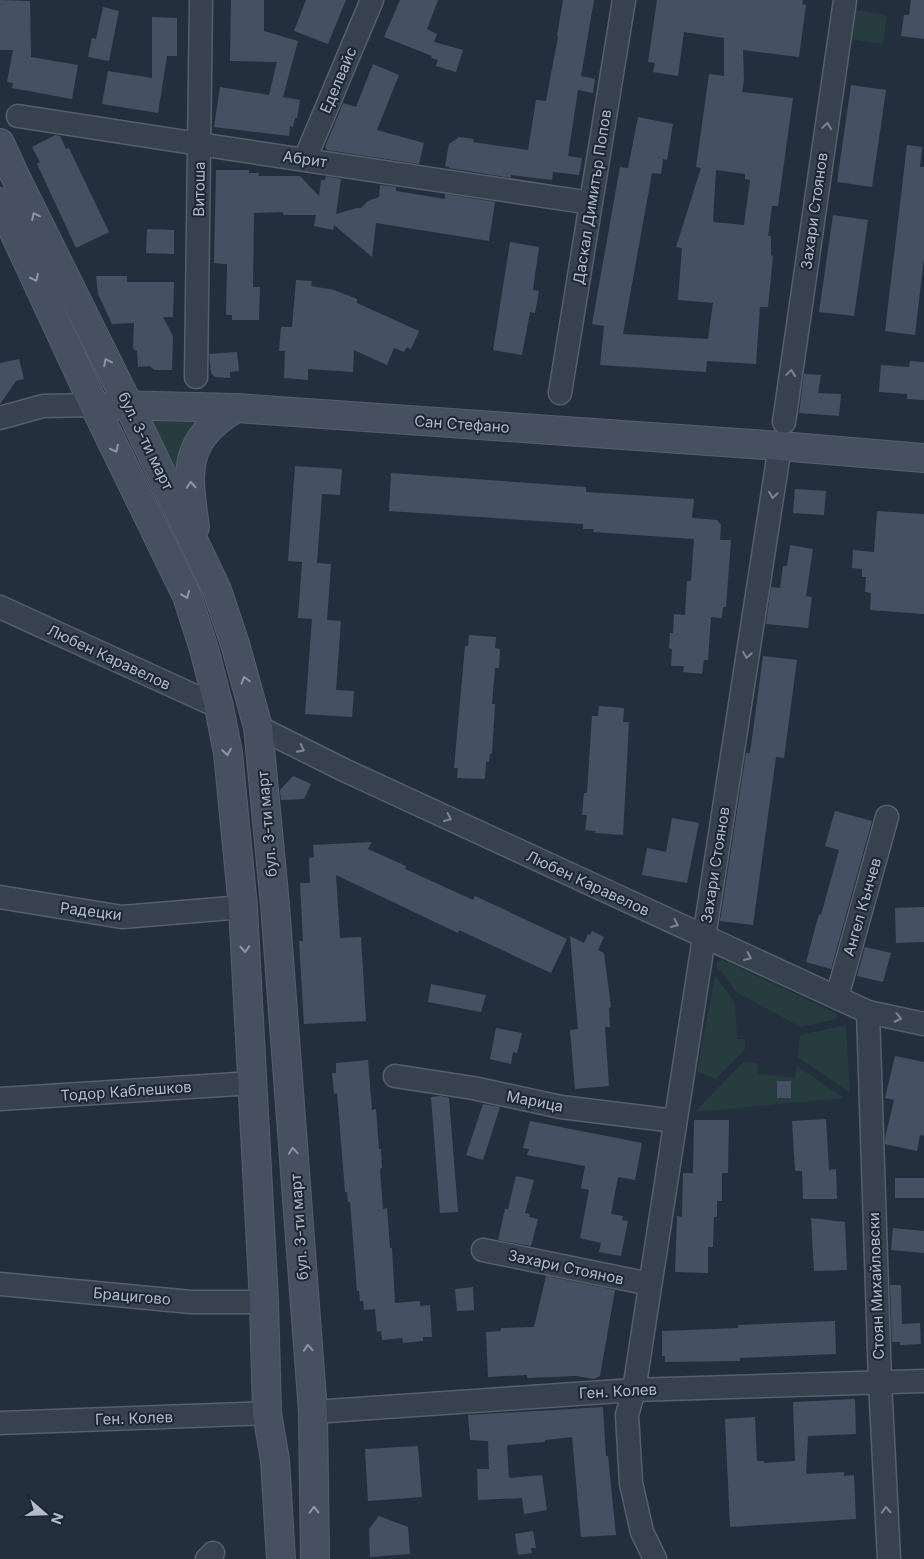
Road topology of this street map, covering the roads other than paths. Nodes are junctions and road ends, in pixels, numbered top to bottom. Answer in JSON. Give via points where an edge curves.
{"nodes":[{"id":1,"x":201,"y":0,"type":"edge"},
{"id":2,"x":372,"y":0,"type":"edge"},
{"id":3,"x":624,"y":0,"type":"edge"},
{"id":4,"x":845,"y":0,"type":"edge"},
{"id":5,"x":18,"y":116,"type":"dead end"},
{"id":6,"x":0,"y":143,"type":"edge"},
{"id":7,"x":199,"y":144,"type":"junction"},
{"id":8,"x":305,"y":159,"type":"junction"},
{"id":9,"x":0,"y":202,"type":"edge"},
{"id":10,"x":591,"y":203,"type":"junction"},
{"id":11,"x":196,"y":378,"type":"dead end"},
{"id":12,"x":560,"y":394,"type":"dead end"},
{"id":13,"x":94,"y":405,"type":"junction"},
{"id":14,"x":129,"y":406,"type":"junction"},
{"id":15,"x":236,"y":408,"type":"junction"},
{"id":16,"x":0,"y":418,"type":"edge"},
{"id":17,"x":782,"y":434,"type":"junction"},
{"id":18,"x":924,"y":458,"type":"edge"},
{"id":19,"x":199,"y":551,"type":"junction"},
{"id":20,"x":0,"y":607,"type":"edge"},
{"id":21,"x":219,"y":707,"type":"junction"},
{"id":22,"x":258,"y":727,"type":"junction"},
{"id":23,"x":887,"y":817,"type":"dead end"},
{"id":24,"x":0,"y":897,"type":"edge"},
{"id":25,"x":243,"y":907,"type":"junction"},
{"id":26,"x":704,"y":937,"type":"junction"},
{"id":27,"x":837,"y":997,"type":"junction"},
{"id":28,"x":868,"y":1012,"type":"junction"},
{"id":29,"x":924,"y":1024,"type":"edge"},
{"id":30,"x":395,"y":1076,"type":"dead end"},
{"id":31,"x":253,"y":1083,"type":"junction"},
{"id":32,"x":0,"y":1099,"type":"edge"},
{"id":33,"x":675,"y":1121,"type":"junction"},
{"id":34,"x":483,"y":1250,"type":"dead end"},
{"id":35,"x":0,"y":1284,"type":"edge"},
{"id":36,"x":650,"y":1284,"type":"junction"},
{"id":37,"x":264,"y":1302,"type":"junction"},
{"id":38,"x":924,"y":1381,"type":"edge"},
{"id":39,"x":880,"y":1382,"type":"junction"},
{"id":40,"x":634,"y":1390,"type":"junction"},
{"id":41,"x":268,"y":1411,"type":"junction"},
{"id":42,"x":312,"y":1411,"type":"junction"},
{"id":43,"x":0,"y":1424,"type":"edge"},
{"id":44,"x":281,"y":1559,"type":"edge"},
{"id":45,"x":315,"y":1559,"type":"edge"},
{"id":46,"x":655,"y":1559,"type":"edge"},
{"id":47,"x":889,"y":1559,"type":"edge"}],
"edges":[{"from":1,"to":7,"type":"street","name":"Витоша"},
{"from":2,"to":8,"type":"street","name":"Еделвайс"},
{"from":3,"to":10,"type":"street","name":"Даскал Димитър Попов"},
{"from":17,"to":4,"type":"street","name":"Захари Стоянов","one_way":true},
{"from":5,"to":7,"type":"street","name":"Абрит"},
{"from":14,"to":6,"type":"main road","name":"бул. 3-ти март","one_way":true},
{"from":7,"to":8,"type":"street","name":"Абрит"},
{"from":7,"to":11,"type":"street","name":"Витоша"},
{"from":8,"to":10,"type":"street","name":"Абрит"},
{"from":9,"to":13,"type":"main road","name":"бул. 3-ти март","one_way":true},
{"from":10,"to":12,"type":"street","name":"Даскал Димитър Попов"},
{"from":13,"to":14,"type":"main road","name":"Сан Стефано"},
{"from":13,"to":16,"type":"street","name":"Сан Стефано","via":[[43,406]]},
{"from":13,"to":21,"type":"main road","name":"бул. 3-ти март","one_way":true,"via":[[187,596]]},
{"from":14,"to":15,"type":"main road","name":"Сан Стефано"},
{"from":14,"to":19,"type":"main road","name":"бул. 3-ти март"},
{"from":15,"to":17,"type":"main road","name":"Сан Стефано"},
{"from":19,"to":15,"type":"main road","one_way":true,"via":[[190,481],[192,456],[202,436],[217,419]]},
{"from":17,"to":18,"type":"main road","name":"Сан Стефано"},
{"from":17,"to":26,"type":"street","name":"Захари Стоянов","one_way":true},
{"from":22,"to":19,"type":"main road","name":"бул. 3-ти март","one_way":true,"via":[[217,590]]},
{"from":20,"to":21,"type":"street","name":"Любен Каравелов"},
{"from":21,"to":25,"type":"main road","name":"бул. 3-ти март","one_way":true,"via":[[228,753]]},
{"from":22,"to":26,"type":"street","name":"Любен Каравелов","one_way":true},
{"from":42,"to":22,"type":"main road","name":"бул. 3-ти март","one_way":true,"via":[[275,904]]},
{"from":23,"to":27,"type":"street","name":"Ангел Кънчев"},
{"from":24,"to":25,"type":"street","name":"Радецки","via":[[122,917]]},
{"from":25,"to":31,"type":"main road","name":"бул. 3-ти март","one_way":true},
{"from":26,"to":27,"type":"street","name":"Любен Каравелов","one_way":true},
{"from":26,"to":33,"type":"street","name":"Захари Стоянов"},
{"from":27,"to":28,"type":"street","name":"Любен Каравелов"},
{"from":28,"to":29,"type":"street","name":"Любен Каравелов","one_way":true},
{"from":28,"to":39,"type":"street","name":"Стоян Михайловски"},
{"from":30,"to":33,"type":"street","name":"Марица","via":[[473,1088],[561,1107]]},
{"from":31,"to":32,"type":"street","name":"Тодор Каблешков"},
{"from":31,"to":37,"type":"main road","name":"бул. 3-ти март"},
{"from":33,"to":36,"type":"street","name":"Захари Стоянов"},
{"from":34,"to":36,"type":"street","name":"Захари Стоянов"},
{"from":35,"to":37,"type":"street","name":"Брацигово","via":[[191,1302]]},
{"from":36,"to":40,"type":"street","name":"Захари Стоянов"},
{"from":37,"to":41,"type":"main road","name":"бул. 3-ти март"},
{"from":38,"to":39,"type":"street","name":"Ген. Колев"},
{"from":39,"to":40,"type":"street","name":"Ген. Колев"},
{"from":47,"to":39,"type":"street","name":"Стоян Михайловски","one_way":true},
{"from":40,"to":42,"type":"street","name":"Ген. Колев"},
{"from":40,"to":46,"type":"street","name":"Захари Стоянов","via":[[627,1415],[631,1483],[642,1532]]},
{"from":41,"to":42,"type":"main road","via":[[278,1390],[290,1388],[305,1394]]},
{"from":41,"to":42,"type":"main road","via":[[277,1432],[288,1436],[298,1435],[308,1428]]},
{"from":41,"to":43,"type":"street","name":"Ген. Колев"},
{"from":41,"to":44,"type":"main road","name":"бул. 3-ти март","via":[[275,1460]]},
{"from":45,"to":42,"type":"main road","name":"бул. 3-ти март","one_way":true}]}
